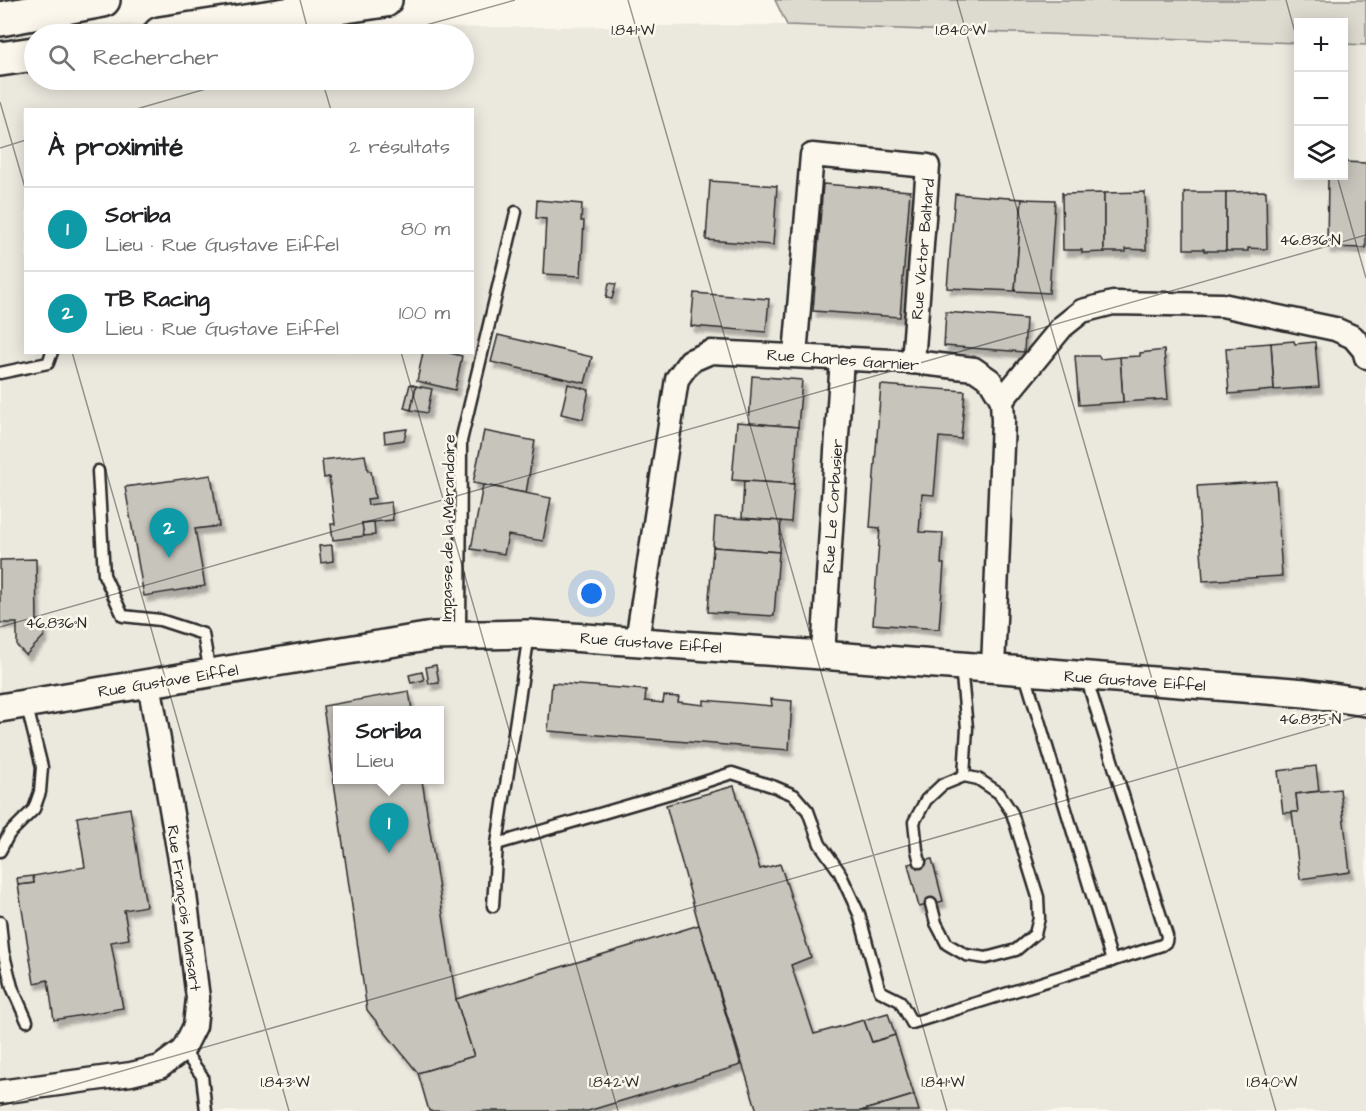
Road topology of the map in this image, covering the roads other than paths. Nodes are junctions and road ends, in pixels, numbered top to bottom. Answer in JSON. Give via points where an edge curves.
{"nodes":[{"id":1,"x":103,"y":0,"type":"edge"},
{"id":2,"x":385,"y":0,"type":"edge"},
{"id":3,"x":0,"y":19,"type":"edge"},
{"id":4,"x":226,"y":24,"type":"edge"},
{"id":5,"x":24,"y":55,"type":"edge"},
{"id":6,"x":0,"y":59,"type":"edge"},
{"id":7,"x":516,"y":212,"type":"dead end"},
{"id":8,"x":51,"y":354,"type":"edge"},
{"id":9,"x":795,"y":355,"type":"junction"},
{"id":10,"x":1366,"y":357,"type":"edge"},
{"id":11,"x":842,"y":358,"type":"junction"},
{"id":12,"x":913,"y":362,"type":"junction"},
{"id":13,"x":0,"y":373,"type":"edge"},
{"id":14,"x":1002,"y":400,"type":"junction"},
{"id":15,"x":98,"y":471,"type":"dead end"},
{"id":16,"x":529,"y":634,"type":"junction"},
{"id":17,"x":460,"y":635,"type":"junction"},
{"id":18,"x":637,"y":641,"type":"junction"},
{"id":19,"x":822,"y":655,"type":"junction"},
{"id":20,"x":961,"y":666,"type":"junction"},
{"id":21,"x":993,"y":668,"type":"junction"},
{"id":22,"x":1023,"y":671,"type":"junction"},
{"id":23,"x":210,"y":673,"type":"junction"},
{"id":24,"x":1086,"y":676,"type":"junction"},
{"id":25,"x":149,"y":683,"type":"junction"},
{"id":26,"x":1366,"y":687,"type":"edge"},
{"id":27,"x":1305,"y":693,"type":"junction"},
{"id":28,"x":1366,"y":702,"type":"edge"},
{"id":29,"x":26,"y":703,"type":"junction"},
{"id":30,"x":0,"y":708,"type":"edge"},
{"id":31,"x":964,"y":776,"type":"junction"},
{"id":32,"x":497,"y":844,"type":"junction"},
{"id":33,"x":0,"y":851,"type":"edge"},
{"id":34,"x":920,"y":862,"type":"dead end"},
{"id":35,"x":932,"y":904,"type":"dead end"},
{"id":36,"x":493,"y":906,"type":"dead end"},
{"id":37,"x":0,"y":922,"type":"edge"},
{"id":38,"x":1112,"y":961,"type":"junction"},
{"id":39,"x":27,"y":1021,"type":"dead end"},
{"id":40,"x":183,"y":1050,"type":"junction"},
{"id":41,"x":0,"y":1092,"type":"edge"},
{"id":42,"x":206,"y":1111,"type":"edge"}],
"edges":[{"from":1,"to":3,"type":"highway"},
{"from":2,"to":4,"type":"highway"},
{"from":5,"to":6,"type":"highway"},
{"from":7,"to":17,"type":"lane","name":"Impasse de la Mérandoire","via":[[461,441]]},
{"from":8,"to":13,"type":"lane","via":[[48,363]]},
{"from":9,"to":11,"type":"street","name":"Rue Charles Garnier"},
{"from":9,"to":12,"type":"street","name":"Rue Victor Baltard","via":[[812,155],[928,166]]},
{"from":9,"to":18,"type":"street","name":"Rue Charles Garnier","via":[[711,352],[690,361],[677,379]]},
{"from":10,"to":14,"type":"street","via":[[1353,337],[1335,329],[1233,307],[1113,303],[1082,311],[1062,327]]},
{"from":11,"to":12,"type":"street","name":"Rue Charles Garnier"},
{"from":11,"to":19,"type":"street","name":"Rue Le Corbusier"},
{"from":12,"to":14,"type":"street","name":"Rue Charles Garnier","via":[[974,369],[990,380]]},
{"from":14,"to":21,"type":"street"},
{"from":15,"to":23,"type":"lane","via":[[104,575],[123,616],[160,620],[202,634]]},
{"from":16,"to":17,"type":"street","name":"Rue Gustave Eiffel"},
{"from":16,"to":18,"type":"street","name":"Rue Gustave Eiffel"},
{"from":16,"to":32,"type":"lane"},
{"from":17,"to":23,"type":"street","name":"Rue Gustave Eiffel","via":[[432,636]]},
{"from":18,"to":19,"type":"street","name":"Rue Gustave Eiffel"},
{"from":19,"to":20,"type":"street","name":"Rue Gustave Eiffel"},
{"from":20,"to":21,"type":"street","name":"Rue Gustave Eiffel"},
{"from":20,"to":31,"type":"lane","via":[[967,728]]},
{"from":21,"to":22,"type":"street","name":"Rue Gustave Eiffel"},
{"from":22,"to":24,"type":"street","name":"Rue Gustave Eiffel"},
{"from":22,"to":38,"type":"lane"},
{"from":23,"to":25,"type":"street","name":"Rue Gustave Eiffel"},
{"from":24,"to":27,"type":"street","name":"Rue Gustave Eiffel"},
{"from":24,"to":38,"type":"lane","via":[[1167,936],[1162,945]]},
{"from":25,"to":29,"type":"street","name":"Rue Gustave Eiffel"},
{"from":25,"to":40,"type":"street","name":"Rue François Mansart","via":[[182,871],[198,998],[195,1026]]},
{"from":26,"to":27,"type":"street","name":"Rue Gustave Eiffel"},
{"from":27,"to":28,"type":"street","name":"Rue Gustave Eiffel"},
{"from":29,"to":30,"type":"street","name":"Rue Gustave Eiffel"},
{"from":29,"to":33,"type":"lane","via":[[42,767],[40,792],[34,809],[9,834]]},
{"from":31,"to":34,"type":"lane","via":[[942,785],[926,800],[914,822]]},
{"from":31,"to":35,"type":"lane","via":[[978,779],[999,793],[1012,813],[1038,897],[1035,934],[1016,950],[986,958],[966,955],[947,944]]},
{"from":32,"to":36,"type":"lane"},
{"from":32,"to":38,"type":"lane","via":[[732,773],[794,795],[808,811],[820,844],[839,871],[859,914],[880,991],[900,1000],[912,1023]]},
{"from":37,"to":39,"type":"lane","via":[[12,987]]},
{"from":40,"to":41,"type":"street","via":[[160,1067],[131,1074]]},
{"from":40,"to":42,"type":"lane","via":[[202,1076]]}]}
